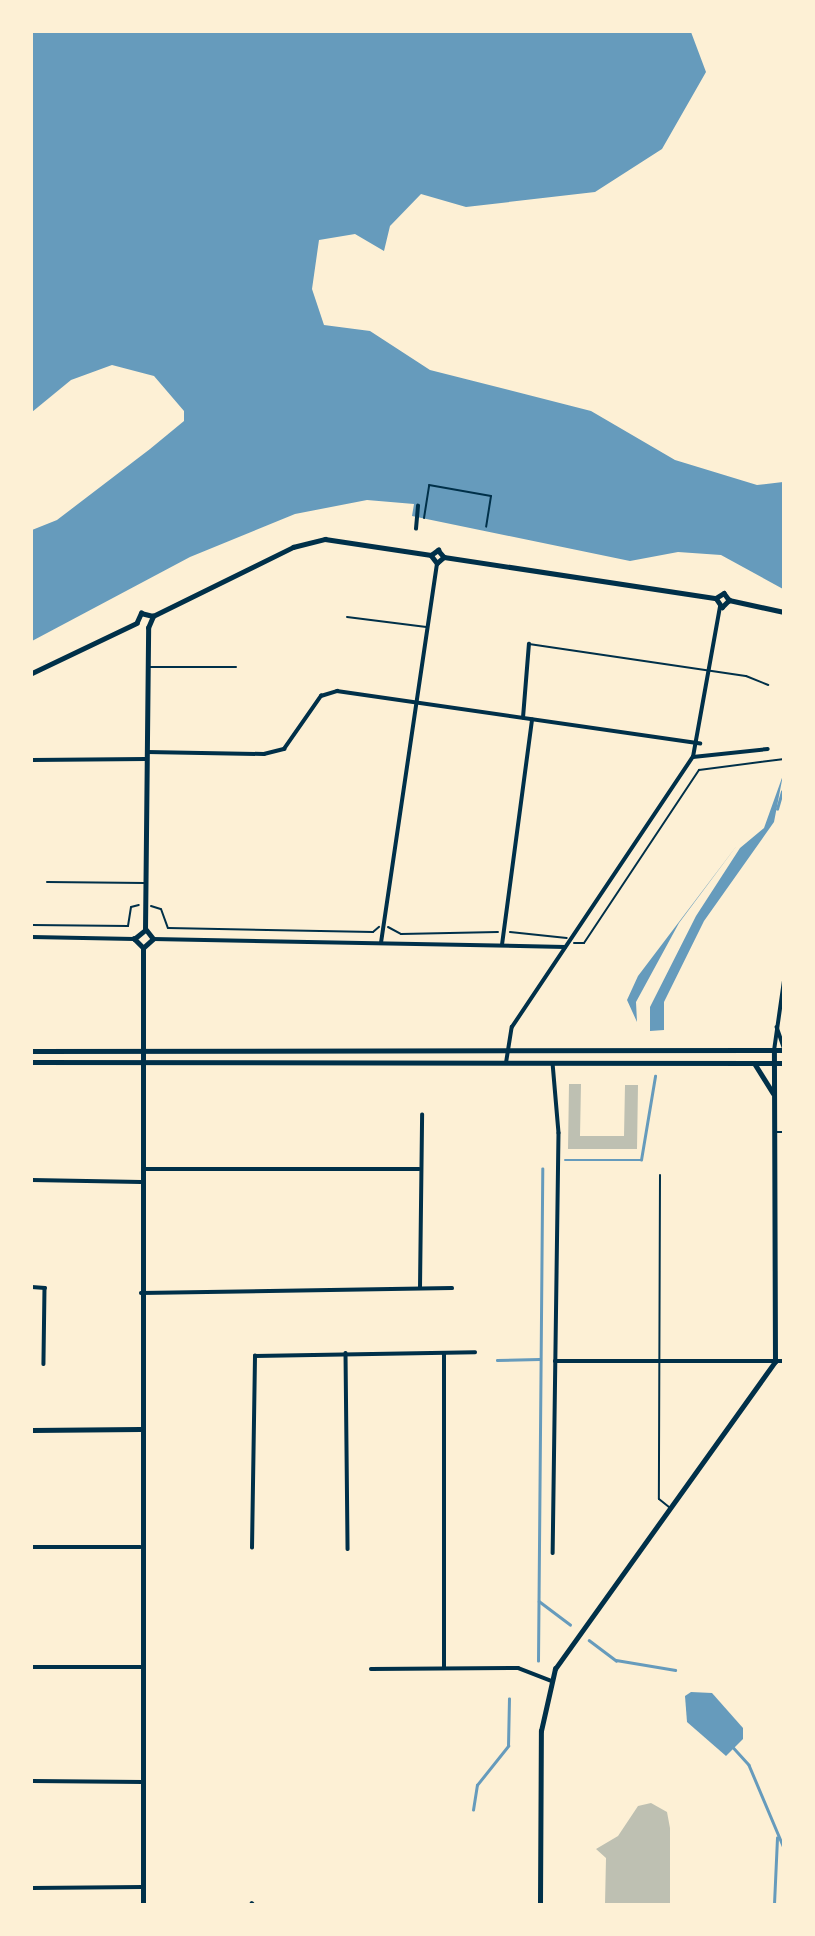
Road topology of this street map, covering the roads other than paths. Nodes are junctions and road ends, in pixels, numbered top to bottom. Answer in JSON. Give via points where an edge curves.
{"nodes":[{"id":1,"x":418,"y":506,"type":"dead end"},
{"id":2,"x":416,"y":529,"type":"dead end"},
{"id":3,"x":431,"y":555,"type":"junction"},
{"id":4,"x":444,"y":557,"type":"junction"},
{"id":5,"x":437,"y":563,"type":"junction"},
{"id":6,"x":716,"y":598,"type":"junction"},
{"id":7,"x":729,"y":600,"type":"junction"},
{"id":8,"x":720,"y":607,"type":"junction"},
{"id":9,"x":783,"y":611,"type":"edge"},
{"id":10,"x":153,"y":616,"type":"junction"},
{"id":11,"x":347,"y":617,"type":"dead end"},
{"id":12,"x":137,"y":623,"type":"junction"},
{"id":13,"x":427,"y":627,"type":"junction"},
{"id":14,"x":148,"y":628,"type":"junction"},
{"id":15,"x":529,"y":644,"type":"joint"},
{"id":16,"x":148,"y":667,"type":"junction"},
{"id":17,"x":236,"y":667,"type":"dead end"},
{"id":18,"x":710,"y":671,"type":"junction"},
{"id":19,"x":32,"y":673,"type":"edge"},
{"id":20,"x":768,"y":685,"type":"dead end"},
{"id":21,"x":416,"y":705,"type":"junction"},
{"id":22,"x":523,"y":718,"type":"junction"},
{"id":23,"x":533,"y":720,"type":"junction"},
{"id":24,"x":700,"y":743,"type":"junction"},
{"id":25,"x":768,"y":749,"type":"dead end"},
{"id":26,"x":146,"y":752,"type":"junction"},
{"id":27,"x":693,"y":757,"type":"junction"},
{"id":28,"x":146,"y":759,"type":"junction"},
{"id":29,"x":32,"y":760,"type":"edge"},
{"id":30,"x":47,"y":882,"type":"dead end"},
{"id":31,"x":146,"y":883,"type":"junction"},
{"id":32,"x":145,"y":930,"type":"junction"},
{"id":33,"x":32,"y":937,"type":"edge"},
{"id":34,"x":134,"y":939,"type":"junction"},
{"id":35,"x":153,"y":939,"type":"junction"},
{"id":36,"x":381,"y":943,"type":"junction"},
{"id":37,"x":502,"y":945,"type":"junction"},
{"id":38,"x":565,"y":947,"type":"junction"},
{"id":39,"x":143,"y":948,"type":"junction"},
{"id":40,"x":783,"y":981,"type":"edge"},
{"id":41,"x":777,"y":1025,"type":"junction"},
{"id":42,"x":783,"y":1049,"type":"edge"},
{"id":43,"x":32,"y":1051,"type":"edge"},
{"id":44,"x":142,"y":1051,"type":"junction"},
{"id":45,"x":506,"y":1051,"type":"junction"},
{"id":46,"x":774,"y":1051,"type":"junction"},
{"id":47,"x":32,"y":1062,"type":"edge"},
{"id":48,"x":142,"y":1062,"type":"junction"},
{"id":49,"x":506,"y":1063,"type":"junction"},
{"id":50,"x":553,"y":1063,"type":"junction"},
{"id":51,"x":755,"y":1063,"type":"junction"},
{"id":52,"x":773,"y":1063,"type":"junction"},
{"id":53,"x":783,"y":1063,"type":"edge"},
{"id":54,"x":773,"y":1094,"type":"junction"},
{"id":55,"x":422,"y":1115,"type":"dead end"},
{"id":56,"x":774,"y":1132,"type":"junction"},
{"id":57,"x":783,"y":1132,"type":"edge"},
{"id":58,"x":141,"y":1169,"type":"junction"},
{"id":59,"x":419,"y":1169,"type":"junction"},
{"id":60,"x":660,"y":1175,"type":"dead end"},
{"id":61,"x":32,"y":1180,"type":"edge"},
{"id":62,"x":141,"y":1182,"type":"junction"},
{"id":63,"x":774,"y":1208,"type":"junction"},
{"id":64,"x":783,"y":1208,"type":"edge"},
{"id":65,"x":776,"y":1284,"type":"junction"},
{"id":66,"x":783,"y":1284,"type":"edge"},
{"id":67,"x":32,"y":1287,"type":"edge"},
{"id":68,"x":420,"y":1288,"type":"junction"},
{"id":69,"x":452,"y":1288,"type":"dead end"},
{"id":70,"x":141,"y":1293,"type":"junction"},
{"id":71,"x":475,"y":1352,"type":"dead end"},
{"id":72,"x":346,"y":1353,"type":"junction"},
{"id":73,"x":444,"y":1354,"type":"junction"},
{"id":74,"x":555,"y":1361,"type":"junction"},
{"id":75,"x":659,"y":1362,"type":"junction"},
{"id":76,"x":775,"y":1362,"type":"junction"},
{"id":77,"x":783,"y":1362,"type":"edge"},
{"id":78,"x":44,"y":1364,"type":"dead end"},
{"id":79,"x":140,"y":1429,"type":"junction"},
{"id":80,"x":32,"y":1430,"type":"edge"},
{"id":81,"x":671,"y":1509,"type":"junction"},
{"id":82,"x":32,"y":1547,"type":"edge"},
{"id":83,"x":140,"y":1547,"type":"junction"},
{"id":84,"x":251,"y":1548,"type":"dead end"},
{"id":85,"x":348,"y":1549,"type":"dead end"},
{"id":86,"x":553,"y":1553,"type":"dead end"},
{"id":87,"x":32,"y":1667,"type":"edge"},
{"id":88,"x":143,"y":1667,"type":"junction"},
{"id":89,"x":443,"y":1668,"type":"junction"},
{"id":90,"x":371,"y":1669,"type":"dead end"},
{"id":91,"x":550,"y":1680,"type":"junction"},
{"id":92,"x":32,"y":1781,"type":"edge"},
{"id":93,"x":143,"y":1782,"type":"junction"},
{"id":94,"x":143,"y":1887,"type":"junction"},
{"id":95,"x":32,"y":1888,"type":"edge"},
{"id":96,"x":143,"y":1905,"type":"edge"},
{"id":97,"x":540,"y":1905,"type":"edge"}],
"edges":[{"from":1,"to":2,"type":"street"},
{"from":3,"to":4,"type":"street","via":[[438,550]]},
{"from":3,"to":5,"type":"street"},
{"from":3,"to":10,"type":"street","via":[[325,539],[293,547]]},
{"from":4,"to":5,"type":"street"},
{"from":4,"to":6,"type":"street"},
{"from":5,"to":13,"type":"street"},
{"from":6,"to":7,"type":"street","via":[[722,593]]},
{"from":6,"to":8,"type":"street"},
{"from":7,"to":8,"type":"street"},
{"from":7,"to":9,"type":"street"},
{"from":8,"to":18,"type":"street"},
{"from":10,"to":12,"type":"street","via":[[141,613]]},
{"from":10,"to":14,"type":"street"},
{"from":11,"to":13,"type":"lane"},
{"from":12,"to":14,"type":"street"},
{"from":12,"to":19,"type":"street"},
{"from":13,"to":21,"type":"street"},
{"from":14,"to":16,"type":"street"},
{"from":15,"to":18,"type":"lane"},
{"from":15,"to":22,"type":"street"},
{"from":16,"to":17,"type":"lane"},
{"from":16,"to":26,"type":"street"},
{"from":18,"to":20,"type":"lane"},
{"from":18,"to":24,"type":"street"},
{"from":21,"to":22,"type":"street"},
{"from":21,"to":26,"type":"street","via":[[337,691],[321,696],[285,749],[264,754]]},
{"from":21,"to":36,"type":"street"},
{"from":22,"to":23,"type":"street"},
{"from":23,"to":24,"type":"street"},
{"from":23,"to":37,"type":"street"},
{"from":24,"to":27,"type":"street"},
{"from":25,"to":27,"type":"street"},
{"from":26,"to":28,"type":"street"},
{"from":27,"to":38,"type":"street"},
{"from":28,"to":29,"type":"street"},
{"from":28,"to":31,"type":"street"},
{"from":30,"to":31,"type":"lane"},
{"from":31,"to":32,"type":"street"},
{"from":32,"to":34,"type":"street"},
{"from":32,"to":35,"type":"street"},
{"from":33,"to":34,"type":"street"},
{"from":34,"to":39,"type":"street"},
{"from":35,"to":36,"type":"street"},
{"from":35,"to":39,"type":"street"},
{"from":36,"to":37,"type":"street"},
{"from":37,"to":38,"type":"street"},
{"from":38,"to":45,"type":"street","via":[[509,1032]]},
{"from":39,"to":44,"type":"street"},
{"from":40,"to":41,"type":"street"},
{"from":41,"to":42,"type":"street"},
{"from":41,"to":46,"type":"street"},
{"from":42,"to":46,"type":"main road"},
{"from":43,"to":44,"type":"main road"},
{"from":44,"to":45,"type":"main road"},
{"from":44,"to":48,"type":"street"},
{"from":45,"to":46,"type":"main road"},
{"from":45,"to":49,"type":"street"},
{"from":46,"to":52,"type":"street"},
{"from":47,"to":48,"type":"main road"},
{"from":48,"to":49,"type":"main road"},
{"from":48,"to":58,"type":"street"},
{"from":49,"to":50,"type":"main road"},
{"from":50,"to":51,"type":"main road"},
{"from":50,"to":74,"type":"street","via":[[559,1091]]},
{"from":51,"to":52,"type":"main road"},
{"from":51,"to":54,"type":"street"},
{"from":52,"to":53,"type":"main road"},
{"from":52,"to":54,"type":"street"},
{"from":54,"to":56,"type":"street"},
{"from":55,"to":59,"type":"street"},
{"from":56,"to":57,"type":"lane"},
{"from":56,"to":63,"type":"street"},
{"from":58,"to":59,"type":"street"},
{"from":58,"to":62,"type":"street"},
{"from":59,"to":68,"type":"street"},
{"from":60,"to":75,"type":"lane"},
{"from":61,"to":62,"type":"street"},
{"from":62,"to":70,"type":"street"},
{"from":63,"to":64,"type":"street"},
{"from":63,"to":65,"type":"street"},
{"from":65,"to":66,"type":"lane"},
{"from":65,"to":76,"type":"street"},
{"from":67,"to":78,"type":"street","via":[[45,1288]]},
{"from":68,"to":69,"type":"street"},
{"from":68,"to":70,"type":"street"},
{"from":70,"to":79,"type":"street"},
{"from":71,"to":73,"type":"street"},
{"from":72,"to":73,"type":"street"},
{"from":72,"to":84,"type":"street","via":[[263,1354],[252,1363]]},
{"from":72,"to":85,"type":"street"},
{"from":73,"to":89,"type":"street"},
{"from":74,"to":75,"type":"street"},
{"from":74,"to":86,"type":"street"},
{"from":75,"to":76,"type":"street"},
{"from":75,"to":81,"type":"lane","via":[[659,1499]]},
{"from":76,"to":77,"type":"street"},
{"from":76,"to":81,"type":"street"},
{"from":79,"to":80,"type":"street"},
{"from":79,"to":83,"type":"street"},
{"from":81,"to":91,"type":"street","via":[[569,1644]]},
{"from":82,"to":83,"type":"street"},
{"from":83,"to":88,"type":"street"},
{"from":87,"to":88,"type":"street"},
{"from":88,"to":93,"type":"street"},
{"from":89,"to":90,"type":"street"},
{"from":89,"to":91,"type":"street","via":[[518,1668]]},
{"from":91,"to":97,"type":"street","via":[[541,1731]]},
{"from":92,"to":93,"type":"street"},
{"from":93,"to":94,"type":"street"},
{"from":94,"to":95,"type":"street"},
{"from":94,"to":96,"type":"street"}]}
